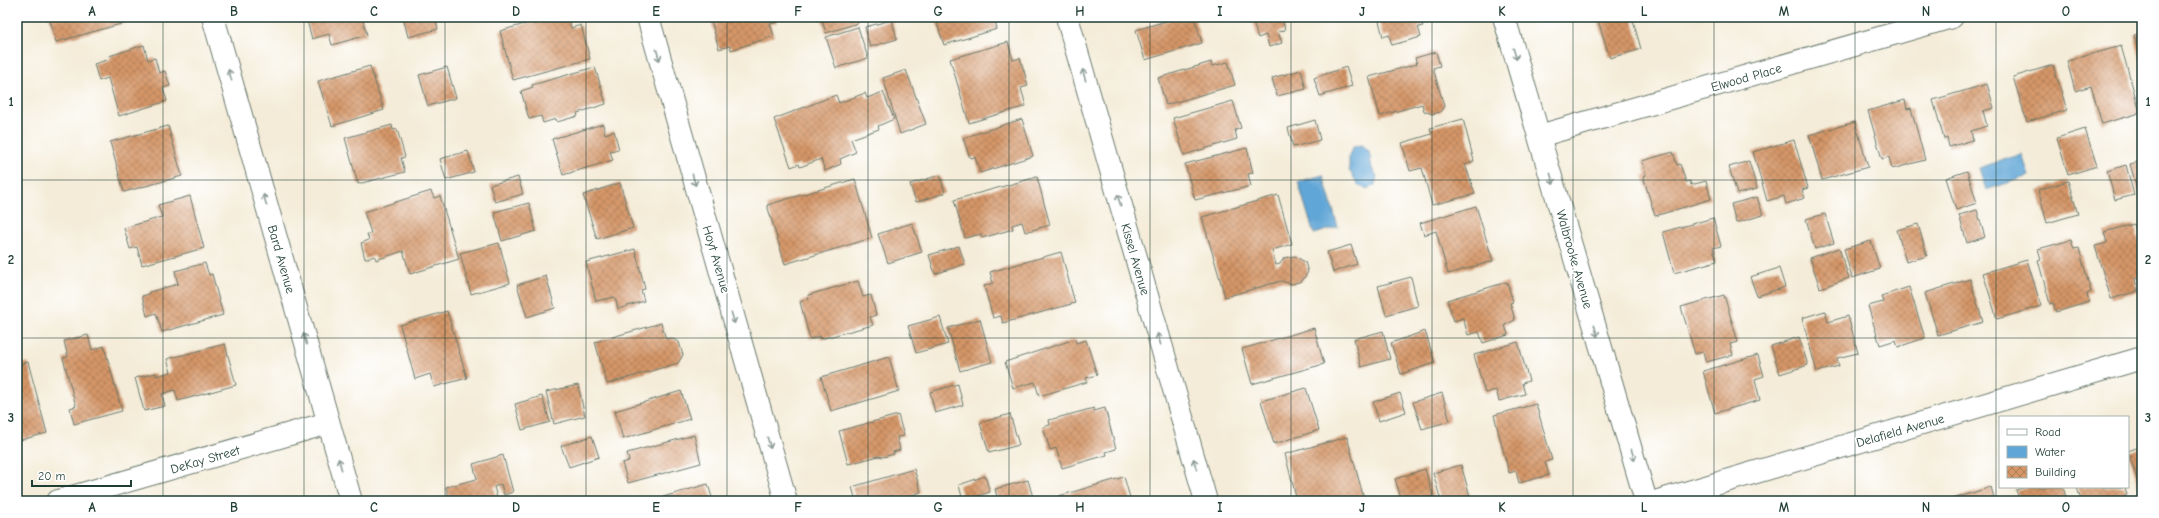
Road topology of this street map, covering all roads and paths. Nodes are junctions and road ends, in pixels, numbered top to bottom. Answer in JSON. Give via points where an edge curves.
{"nodes":[{"id":1,"x":213,"y":17,"type":"edge"},
{"id":2,"x":648,"y":17,"type":"edge"},
{"id":3,"x":1067,"y":17,"type":"edge"},
{"id":4,"x":1504,"y":17,"type":"edge"},
{"id":5,"x":1952,"y":17,"type":"edge"},
{"id":6,"x":1540,"y":136,"type":"junction"},
{"id":7,"x":2142,"y":358,"type":"edge"},
{"id":8,"x":328,"y":423,"type":"junction"},
{"id":9,"x":58,"y":501,"type":"edge"},
{"id":10,"x":351,"y":501,"type":"edge"},
{"id":11,"x":786,"y":501,"type":"edge"},
{"id":12,"x":1206,"y":501,"type":"edge"},
{"id":13,"x":1646,"y":501,"type":"edge"},
{"id":14,"x":1658,"y":501,"type":"edge"}],
"edges":[{"from":8,"to":1,"type":"street","name":"Bard Avenue","one_way":true},
{"from":2,"to":11,"type":"street","name":"Hoyt Avenue","one_way":true},
{"from":12,"to":3,"type":"street","name":"Kissel Avenue","one_way":true},
{"from":4,"to":6,"type":"street","name":"Walbrooke Avenue","one_way":true},
{"from":5,"to":6,"type":"street","name":"Elwood Place"},
{"from":6,"to":13,"type":"street","name":"Walbrooke Avenue","one_way":true},
{"from":7,"to":14,"type":"street","name":"Delafield Avenue"},
{"from":8,"to":9,"type":"street","name":"DeKay Street"},
{"from":10,"to":8,"type":"street","name":"Bard Avenue","one_way":true}]}
